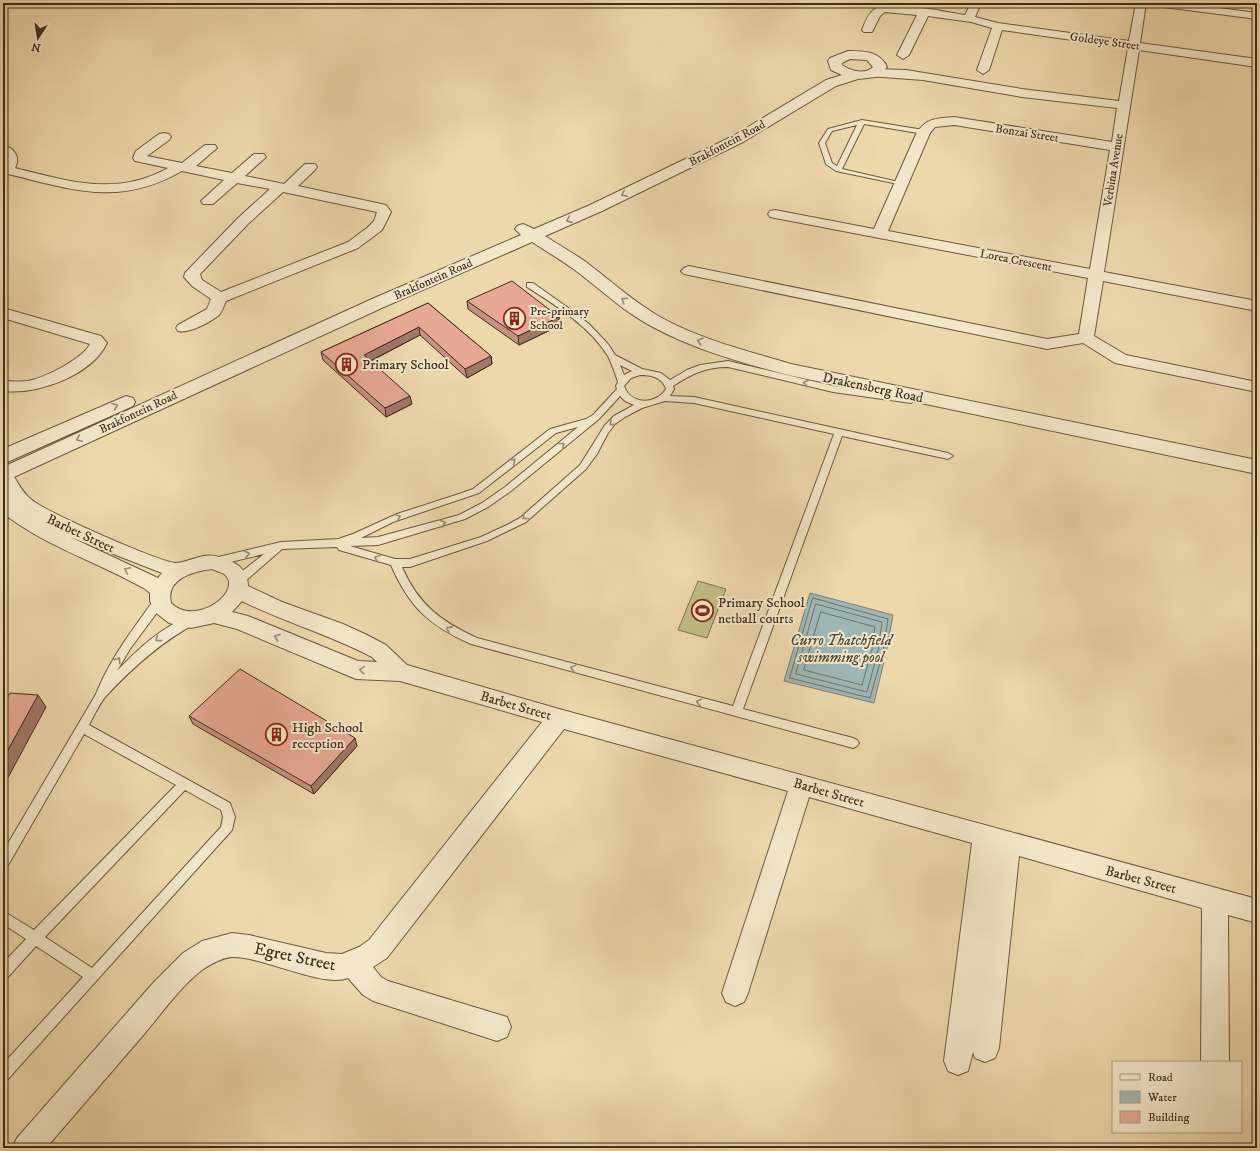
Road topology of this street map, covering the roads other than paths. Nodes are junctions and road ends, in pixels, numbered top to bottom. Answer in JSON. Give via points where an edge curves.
{"nodes":[{"id":1,"x":976,"y":3,"type":"edge"},
{"id":2,"x":1141,"y":3,"type":"edge"},
{"id":3,"x":1156,"y":3,"type":"edge"},
{"id":4,"x":924,"y":12,"type":"junction"},
{"id":5,"x":1257,"y":16,"type":"edge"},
{"id":6,"x":971,"y":19,"type":"junction"},
{"id":7,"x":998,"y":26,"type":"junction"},
{"id":8,"x":868,"y":30,"type":"dead end"},
{"id":9,"x":1135,"y":46,"type":"junction"},
{"id":10,"x":903,"y":55,"type":"dead end"},
{"id":11,"x":1257,"y":63,"type":"edge"},
{"id":12,"x":835,"y":64,"type":"junction"},
{"id":13,"x":877,"y":69,"type":"junction"},
{"id":14,"x":983,"y":70,"type":"dead end"},
{"id":15,"x":858,"y":75,"type":"junction"},
{"id":16,"x":1123,"y":105,"type":"junction"},
{"id":17,"x":862,"y":122,"type":"junction"},
{"id":18,"x":924,"y":132,"type":"junction"},
{"id":19,"x":164,"y":137,"type":"dead end"},
{"id":20,"x":714,"y":146,"type":"junction"},
{"id":21,"x":1116,"y":147,"type":"junction"},
{"id":22,"x":210,"y":148,"type":"dead end"},
{"id":23,"x":3,"y":149,"type":"edge"},
{"id":24,"x":259,"y":157,"type":"dead end"},
{"id":25,"x":7,"y":167,"type":"edge"},
{"id":26,"x":310,"y":167,"type":"dead end"},
{"id":27,"x":183,"y":168,"type":"junction"},
{"id":28,"x":838,"y":170,"type":"junction"},
{"id":29,"x":235,"y":179,"type":"junction"},
{"id":30,"x":901,"y":184,"type":"junction"},
{"id":31,"x":287,"y":189,"type":"junction"},
{"id":32,"x":208,"y":201,"type":"dead end"},
{"id":33,"x":267,"y":214,"type":"dead end"},
{"id":34,"x":775,"y":214,"type":"dead end"},
{"id":35,"x":531,"y":230,"type":"junction"},
{"id":36,"x":879,"y":234,"type":"junction"},
{"id":37,"x":462,"y":266,"type":"junction"},
{"id":38,"x":579,"y":266,"type":"junction"},
{"id":39,"x":689,"y":271,"type":"dead end"},
{"id":40,"x":1096,"y":275,"type":"junction"},
{"id":41,"x":530,"y":284,"type":"dead end"},
{"id":42,"x":220,"y":298,"type":"junction"},
{"id":43,"x":1257,"y":306,"type":"edge"},
{"id":44,"x":3,"y":313,"type":"edge"},
{"id":45,"x":184,"y":328,"type":"dead end"},
{"id":46,"x":1086,"y":338,"type":"junction"},
{"id":47,"x":612,"y":357,"type":"junction"},
{"id":48,"x":640,"y":372,"type":"junction"},
{"id":49,"x":622,"y":381,"type":"junction"},
{"id":50,"x":3,"y":386,"type":"edge"},
{"id":51,"x":669,"y":387,"type":"junction"},
{"id":52,"x":1257,"y":387,"type":"edge"},
{"id":53,"x":620,"y":390,"type":"junction"},
{"id":54,"x":664,"y":398,"type":"junction"},
{"id":55,"x":694,"y":400,"type":"junction"},
{"id":56,"x":645,"y":403,"type":"junction"},
{"id":57,"x":955,"y":405,"type":"junction"},
{"id":58,"x":596,"y":417,"type":"junction"},
{"id":59,"x":839,"y":433,"type":"junction"},
{"id":60,"x":948,"y":456,"type":"dead end"},
{"id":61,"x":1257,"y":457,"type":"edge"},
{"id":62,"x":1257,"y":467,"type":"edge"},
{"id":63,"x":3,"y":469,"type":"edge"},
{"id":64,"x":3,"y":503,"type":"edge"},
{"id":65,"x":323,"y":545,"type":"junction"},
{"id":66,"x":281,"y":546,"type":"junction"},
{"id":67,"x":213,"y":562,"type":"junction"},
{"id":68,"x":395,"y":563,"type":"junction"},
{"id":69,"x":178,"y":571,"type":"junction"},
{"id":70,"x":239,"y":585,"type":"junction"},
{"id":71,"x":160,"y":595,"type":"junction"},
{"id":72,"x":213,"y":615,"type":"junction"},
{"id":73,"x":192,"y":620,"type":"junction"},
{"id":74,"x":400,"y":672,"type":"junction"},
{"id":75,"x":101,"y":695,"type":"junction"},
{"id":76,"x":736,"y":712,"type":"junction"},
{"id":77,"x":559,"y":718,"type":"junction"},
{"id":78,"x":82,"y":727,"type":"junction"},
{"id":79,"x":853,"y":743,"type":"dead end"},
{"id":80,"x":184,"y":784,"type":"junction"},
{"id":81,"x":802,"y":784,"type":"junction"},
{"id":82,"x":996,"y":839,"type":"junction"},
{"id":83,"x":3,"y":863,"type":"edge"},
{"id":84,"x":1216,"y":900,"type":"junction"},
{"id":85,"x":1257,"y":911,"type":"edge"},
{"id":86,"x":3,"y":917,"type":"edge"},
{"id":87,"x":35,"y":939,"type":"junction"},
{"id":88,"x":353,"y":964,"type":"junction"},
{"id":89,"x":3,"y":972,"type":"edge"},
{"id":90,"x":93,"y":976,"type":"junction"},
{"id":91,"x":735,"y":993,"type":"dead end"},
{"id":92,"x":497,"y":1027,"type":"dead end"},
{"id":93,"x":985,"y":1048,"type":"dead end"},
{"id":94,"x":958,"y":1061,"type":"dead end"},
{"id":95,"x":1215,"y":1061,"type":"edge"},
{"id":96,"x":3,"y":1074,"type":"edge"},
{"id":97,"x":27,"y":1148,"type":"edge"}],
"edges":[{"from":1,"to":6,"type":"street","via":[[969,17]]},
{"from":2,"to":9,"type":"street","name":"Verbina Avenue"},
{"from":3,"to":5,"type":"street"},
{"from":4,"to":6,"type":"street","name":"Goldeye Street"},
{"from":4,"to":8,"type":"street","name":"Goldeye Street","via":[[882,8],[877,10]]},
{"from":4,"to":10,"type":"street"},
{"from":6,"to":7,"type":"street","name":"Goldeye Street"},
{"from":7,"to":9,"type":"street","name":"Goldeye Street"},
{"from":7,"to":14,"type":"street"},
{"from":9,"to":11,"type":"street","name":"Goldeye Street"},
{"from":9,"to":16,"type":"street","name":"Verbina Avenue"},
{"from":12,"to":13,"type":"street","via":[[835,61],[842,57],[854,55],[868,57]]},
{"from":12,"to":15,"type":"street","via":[[845,72]]},
{"from":12,"to":20,"type":"street","name":"Brakfontein Road","via":[[823,82]]},
{"from":13,"to":15,"type":"street","name":"Brakfontein Road"},
{"from":13,"to":16,"type":"street","via":[[1018,93]]},
{"from":15,"to":20,"type":"street","name":"Brakfontein Road","via":[[831,83]]},
{"from":16,"to":21,"type":"street","name":"Verbina Avenue"},
{"from":17,"to":18,"type":"lane"},
{"from":17,"to":28,"type":"lane"},
{"from":17,"to":28,"type":"lane","via":[[830,130],[822,143],[829,164]]},
{"from":18,"to":21,"type":"street","name":"Bonzai Street","via":[[931,124],[954,121]]},
{"from":18,"to":30,"type":"street"},
{"from":19,"to":27,"type":"street","via":[[141,154],[140,158]]},
{"from":20,"to":35,"type":"street","name":"Brakfontein Road","via":[[596,208]]},
{"from":21,"to":40,"type":"street","name":"Verbina Avenue"},
{"from":22,"to":27,"type":"street"},
{"from":23,"to":25,"type":"street","via":[[10,153]]},
{"from":24,"to":29,"type":"street"},
{"from":25,"to":27,"type":"street","via":[[91,188],[115,191],[155,182]]},
{"from":26,"to":31,"type":"street"},
{"from":27,"to":29,"type":"street"},
{"from":28,"to":30,"type":"lane"},
{"from":29,"to":31,"type":"street"},
{"from":29,"to":32,"type":"street"},
{"from":30,"to":36,"type":"street"},
{"from":31,"to":33,"type":"street"},
{"from":31,"to":42,"type":"street","via":[[243,221],[193,273],[192,277],[197,282]]},
{"from":31,"to":42,"type":"street","via":[[381,208],[384,217],[353,245]]},
{"from":34,"to":36,"type":"street","name":"Lorea Crescent"},
{"from":35,"to":37,"type":"street","name":"Brakfontein Road"},
{"from":35,"to":38,"type":"street","name":"Drakensberg Road"},
{"from":35,"to":61,"type":"street","name":"Drakensberg Road","via":[[673,314],[759,349]]},
{"from":63,"to":35,"type":"street","name":"Brakfontein Road","one_way":true,"via":[[90,417]]},
{"from":36,"to":40,"type":"street","name":"Lorea Crescent"},
{"from":37,"to":38,"type":"street","via":[[500,254],[530,252],[547,254]]},
{"from":37,"to":63,"type":"street","name":"Brakfontein Road","one_way":true},
{"from":57,"to":38,"type":"street","name":"Drakensberg Road","one_way":true,"via":[[788,369],[693,339],[656,322]]},
{"from":39,"to":46,"type":"street","via":[[1047,344]]},
{"from":40,"to":43,"type":"street","name":"Lorea Crescent"},
{"from":40,"to":46,"type":"street","name":"Verbina Avenue"},
{"from":41,"to":47,"type":"lane","via":[[589,328]]},
{"from":42,"to":45,"type":"street","via":[[213,312]]},
{"from":44,"to":50,"type":"street","via":[[95,339],[99,343],[94,353],[85,360],[35,385]]},
{"from":46,"to":52,"type":"street","via":[[1121,359]]},
{"from":47,"to":48,"type":"lane"},
{"from":47,"to":49,"type":"lane"},
{"from":48,"to":49,"type":"lane"},
{"from":48,"to":51,"type":"lane","via":[[655,374],[666,380]]},
{"from":49,"to":53,"type":"lane"},
{"from":51,"to":54,"type":"lane"},
{"from":51,"to":55,"type":"lane"},
{"from":57,"to":51,"type":"lane","one_way":true,"via":[[833,389],[728,364],[701,366],[688,372]]},
{"from":53,"to":56,"type":"lane","via":[[629,400]]},
{"from":53,"to":58,"type":"lane"},
{"from":54,"to":55,"type":"lane"},
{"from":54,"to":56,"type":"lane"},
{"from":55,"to":59,"type":"lane"},
{"from":56,"to":68,"type":"lane","one_way":true,"via":[[610,425],[604,431],[592,458],[584,468],[523,520],[497,534],[420,560]]},
{"from":57,"to":62,"type":"street","name":"Drakensberg Road"},
{"from":65,"to":58,"type":"lane","one_way":true,"via":[[349,539],[388,520],[476,491],[553,430]]},
{"from":65,"to":58,"type":"lane","one_way":true,"via":[[378,541],[462,517],[508,489]]},
{"from":59,"to":60,"type":"lane"},
{"from":59,"to":76,"type":"lane"},
{"from":63,"to":69,"type":"street","name":"Barbet Street","via":[[8,484],[18,499],[36,512],[117,550]]},
{"from":71,"to":64,"type":"street","name":"Barbet Street","one_way":true,"via":[[137,575],[69,544],[32,524]]},
{"from":65,"to":66,"type":"lane"},
{"from":68,"to":65,"type":"lane","one_way":true,"via":[[362,552]]},
{"from":67,"to":66,"type":"lane","one_way":true},
{"from":66,"to":70,"type":"lane","via":[[251,569]]},
{"from":67,"to":69,"type":"street","via":[[194,564]]},
{"from":67,"to":70,"type":"street","via":[[236,573]]},
{"from":76,"to":68,"type":"lane","one_way":true,"via":[[475,641],[455,633],[421,610],[410,596]]},
{"from":69,"to":71,"type":"street","via":[[164,583]]},
{"from":70,"to":72,"type":"street","via":[[229,604]]},
{"from":70,"to":74,"type":"street","name":"Barbet Street","via":[[275,608],[305,618],[379,651]]},
{"from":71,"to":73,"type":"street","via":[[163,608],[169,614],[179,619]]},
{"from":75,"to":71,"type":"lane","one_way":true,"via":[[105,680]]},
{"from":72,"to":73,"type":"street"},
{"from":74,"to":72,"type":"street","name":"Barbet Street","one_way":true,"via":[[356,670],[241,622]]},
{"from":73,"to":75,"type":"lane","one_way":true,"via":[[150,645]]},
{"from":74,"to":77,"type":"street","name":"Barbet Street"},
{"from":75,"to":78,"type":"lane"},
{"from":76,"to":79,"type":"lane"},
{"from":77,"to":81,"type":"street","name":"Barbet Street"},
{"from":77,"to":88,"type":"street","name":"Egret Street","via":[[378,949]]},
{"from":78,"to":80,"type":"lane"},
{"from":78,"to":83,"type":"lane"},
{"from":80,"to":87,"type":"lane"},
{"from":80,"to":90,"type":"lane","via":[[226,807],[229,817],[226,830]]},
{"from":81,"to":82,"type":"street","name":"Barbet Street"},
{"from":81,"to":91,"type":"street"},
{"from":82,"to":84,"type":"street","name":"Barbet Street"},
{"from":82,"to":93,"type":"street"},
{"from":82,"to":94,"type":"street"},
{"from":84,"to":85,"type":"street","name":"Barbet Street"},
{"from":84,"to":95,"type":"street"},
{"from":86,"to":87,"type":"lane"},
{"from":87,"to":89,"type":"lane"},
{"from":87,"to":90,"type":"lane"},
{"from":88,"to":92,"type":"street","via":[[372,986],[382,992]]},
{"from":88,"to":97,"type":"street","name":"Egret Street","via":[[343,967],[326,966],[232,945],[211,950],[192,962],[164,991]]},
{"from":90,"to":96,"type":"lane"}]}
